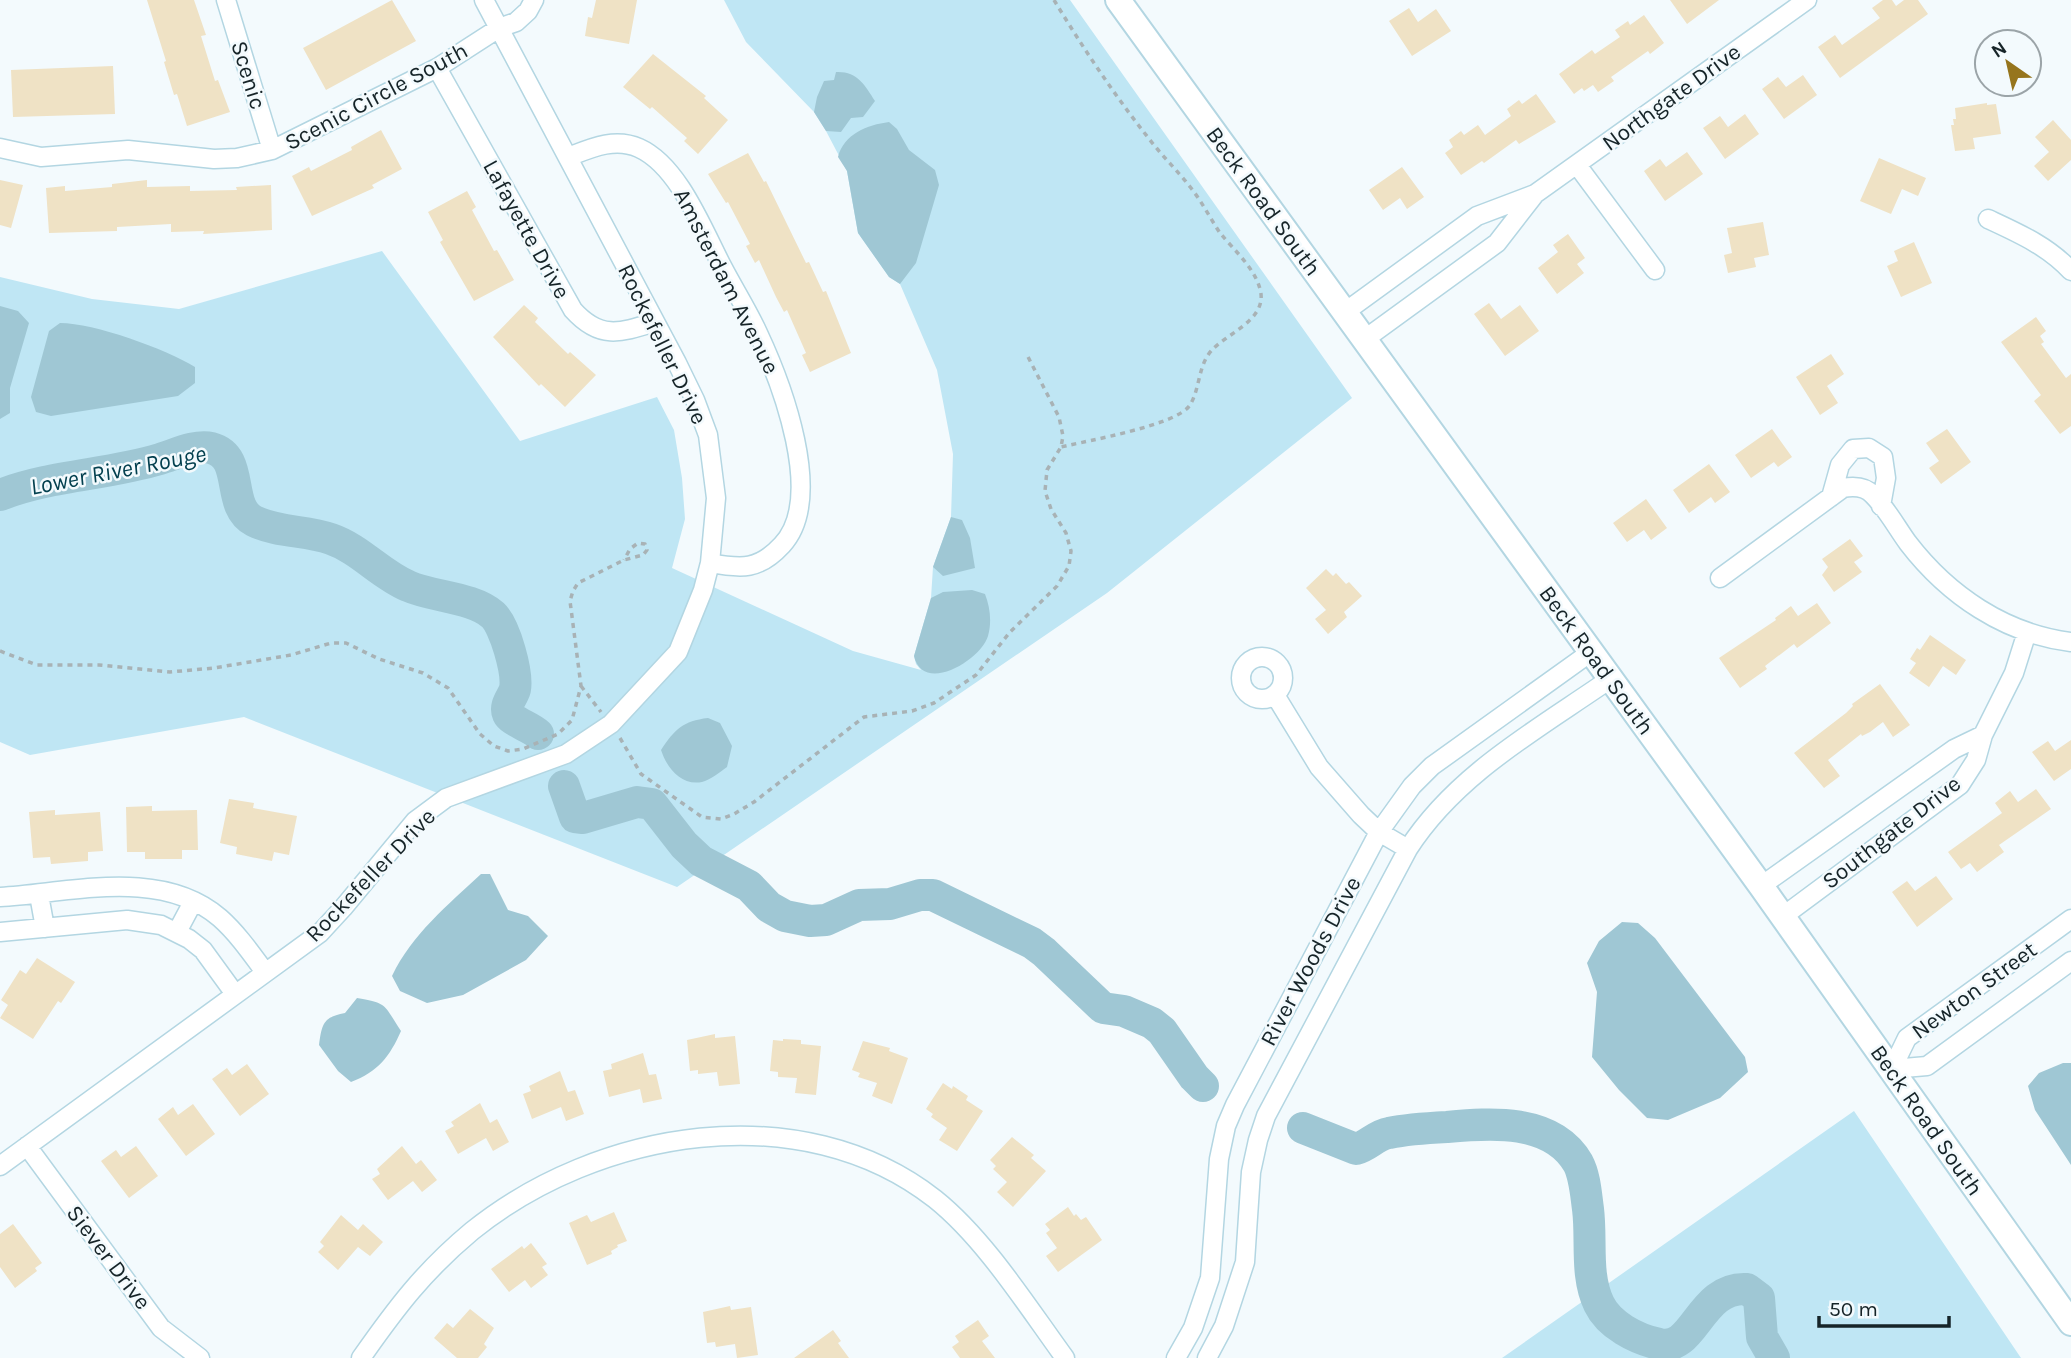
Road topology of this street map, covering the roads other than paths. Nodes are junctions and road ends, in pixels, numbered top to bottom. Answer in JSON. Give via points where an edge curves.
{"nodes":[{"id":1,"x":226,"y":0,"type":"edge"},
{"id":2,"x":484,"y":0,"type":"edge"},
{"id":3,"x":534,"y":0,"type":"edge"},
{"id":4,"x":1118,"y":0,"type":"edge"},
{"id":5,"x":1807,"y":0,"type":"edge"},
{"id":6,"x":499,"y":28,"type":"junction"},
{"id":7,"x":437,"y":68,"type":"junction"},
{"id":8,"x":0,"y":148,"type":"edge"},
{"id":9,"x":272,"y":150,"type":"junction"},
{"id":10,"x":568,"y":157,"type":"junction"},
{"id":11,"x":1577,"y":165,"type":"junction"},
{"id":12,"x":1535,"y":194,"type":"junction"},
{"id":13,"x":1988,"y":219,"type":"dead end"},
{"id":14,"x":1655,"y":270,"type":"dead end"},
{"id":15,"x":2071,"y":271,"type":"edge"},
{"id":16,"x":1345,"y":312,"type":"junction"},
{"id":17,"x":655,"y":322,"type":"junction"},
{"id":18,"x":1365,"y":339,"type":"junction"},
{"id":19,"x":1831,"y":497,"type":"junction"},
{"id":20,"x":1881,"y":506,"type":"junction"},
{"id":21,"x":710,"y":563,"type":"junction"},
{"id":22,"x":1720,"y":578,"type":"dead end"},
{"id":23,"x":2027,"y":632,"type":"junction"},
{"id":24,"x":2071,"y":642,"type":"edge"},
{"id":25,"x":1591,"y":652,"type":"junction"},
{"id":26,"x":1610,"y":679,"type":"junction"},
{"id":27,"x":1275,"y":695,"type":"dead end"},
{"id":28,"x":1983,"y":735,"type":"junction"},
{"id":29,"x":1379,"y":832,"type":"junction"},
{"id":30,"x":1408,"y":849,"type":"junction"},
{"id":31,"x":1761,"y":886,"type":"junction"},
{"id":32,"x":39,"y":895,"type":"junction"},
{"id":33,"x":0,"y":897,"type":"edge"},
{"id":34,"x":193,"y":902,"type":"junction"},
{"id":35,"x":1782,"y":917,"type":"junction"},
{"id":36,"x":2071,"y":919,"type":"edge"},
{"id":37,"x":45,"y":928,"type":"junction"},
{"id":38,"x":0,"y":932,"type":"edge"},
{"id":39,"x":177,"y":932,"type":"junction"},
{"id":40,"x":2071,"y":961,"type":"edge"},
{"id":41,"x":265,"y":972,"type":"junction"},
{"id":42,"x":235,"y":994,"type":"junction"},
{"id":43,"x":1892,"y":1069,"type":"junction"},
{"id":44,"x":27,"y":1146,"type":"junction"},
{"id":45,"x":0,"y":1166,"type":"edge"},
{"id":46,"x":2071,"y":1323,"type":"edge"},
{"id":47,"x":200,"y":1358,"type":"edge"},
{"id":48,"x":361,"y":1358,"type":"edge"},
{"id":49,"x":1065,"y":1358,"type":"edge"},
{"id":50,"x":1176,"y":1358,"type":"edge"},
{"id":51,"x":1207,"y":1358,"type":"edge"}],
"edges":[{"from":1,"to":9,"type":"street","name":"Scenic"},
{"from":2,"to":6,"type":"street","name":"Rockefeller Drive"},
{"from":3,"to":6,"type":"street","name":"Scenic Circle South","via":[[516,22]]},
{"from":4,"to":16,"type":"main road","name":"Beck Road South"},
{"from":5,"to":11,"type":"street","name":"Northgate Drive"},
{"from":6,"to":7,"type":"street","name":"Scenic Circle South"},
{"from":6,"to":10,"type":"street","name":"Rockefeller Drive"},
{"from":7,"to":9,"type":"street","name":"Scenic Circle South"},
{"from":7,"to":17,"type":"street","name":"Lafayette Drive","via":[[573,310],[594,328],[612,332]]},
{"from":8,"to":9,"type":"street","name":"Scenic Circle South","via":[[41,156],[128,150],[214,159]]},
{"from":10,"to":17,"type":"street","name":"Rockefeller Drive"},
{"from":10,"to":21,"type":"street","name":"Amsterdam Avenue","via":[[614,143],[639,148],[671,174],[758,332],[779,384],[800,479],[795,521],[787,540],[764,560],[744,568]]},
{"from":11,"to":12,"type":"street","name":"Northgate Drive"},
{"from":11,"to":14,"type":"street"},
{"from":12,"to":16,"type":"street","name":"Northgate Drive","via":[[1476,216]]},
{"from":12,"to":18,"type":"street","name":"Northgate Drive","via":[[1497,243]]},
{"from":13,"to":15,"type":"street","via":[[2030,239]]},
{"from":16,"to":18,"type":"main road","name":"Beck Road South"},
{"from":17,"to":21,"type":"street","name":"Rockefeller Drive","via":[[708,435],[716,498]]},
{"from":18,"to":25,"type":"main road","name":"Beck Road South"},
{"from":19,"to":20,"type":"street","via":[[1843,488],[1860,487],[1873,494]]},
{"from":19,"to":20,"type":"street","via":[[1840,465],[1853,449],[1868,448],[1883,457],[1886,478]]},
{"from":19,"to":22,"type":"street"},
{"from":20,"to":23,"type":"street","via":[[1924,562],[1958,594]]},
{"from":21,"to":41,"type":"street","name":"Rockefeller Drive","via":[[678,652],[611,724],[566,754],[446,798],[415,821],[320,933]]},
{"from":23,"to":24,"type":"street"},
{"from":23,"to":28,"type":"street","name":"Southgate Drive","via":[[2014,673]]},
{"from":25,"to":26,"type":"main road","name":"Beck Road South"},
{"from":25,"to":29,"type":"street","name":"River Woods Drive","via":[[1432,766]]},
{"from":26,"to":30,"type":"street","name":"River Woods Drive","via":[[1464,783]]},
{"from":26,"to":31,"type":"main road","name":"Beck Road South"},
{"from":27,"to":29,"type":"street","via":[[1319,767]]},
{"from":28,"to":31,"type":"street","name":"Southgate Drive","via":[[1954,749]]},
{"from":28,"to":35,"type":"street","name":"Southgate Drive","via":[[1976,760],[1960,785]]},
{"from":29,"to":30,"type":"street"},
{"from":29,"to":50,"type":"street","name":"River Woods Drive","via":[[1234,1105],[1219,1159],[1210,1278],[1194,1328]]},
{"from":30,"to":51,"type":"street","name":"River Woods Drive","via":[[1266,1116],[1251,1172],[1245,1262],[1224,1326]]},
{"from":31,"to":35,"type":"main road","name":"Beck Road South"},
{"from":32,"to":33,"type":"street"},
{"from":32,"to":34,"type":"street","via":[[131,886],[163,890]]},
{"from":32,"to":37,"type":"street"},
{"from":34,"to":39,"type":"street"},
{"from":34,"to":41,"type":"street","via":[[221,919]]},
{"from":35,"to":43,"type":"main road","name":"Beck Road South"},
{"from":36,"to":43,"type":"street","name":"Newton Street","via":[[1907,1038]]},
{"from":37,"to":38,"type":"street"},
{"from":37,"to":39,"type":"street","via":[[127,920]]},
{"from":39,"to":42,"type":"street","via":[[203,950]]},
{"from":40,"to":43,"type":"street","name":"Newton Street","via":[[1927,1066]]},
{"from":41,"to":42,"type":"street","name":"Rockefeller Drive"},
{"from":42,"to":44,"type":"street","name":"Rockefeller Drive"},
{"from":43,"to":46,"type":"main road","name":"Beck Road South"},
{"from":44,"to":45,"type":"street","name":"Rockefeller Drive"},
{"from":44,"to":47,"type":"street","name":"Siever Drive","via":[[162,1328]]},
{"from":48,"to":49,"type":"street","via":[[403,1298],[442,1257],[498,1212],[552,1179],[646,1148],[751,1135],[806,1140],[852,1153],[926,1193],[965,1226]]}]}
